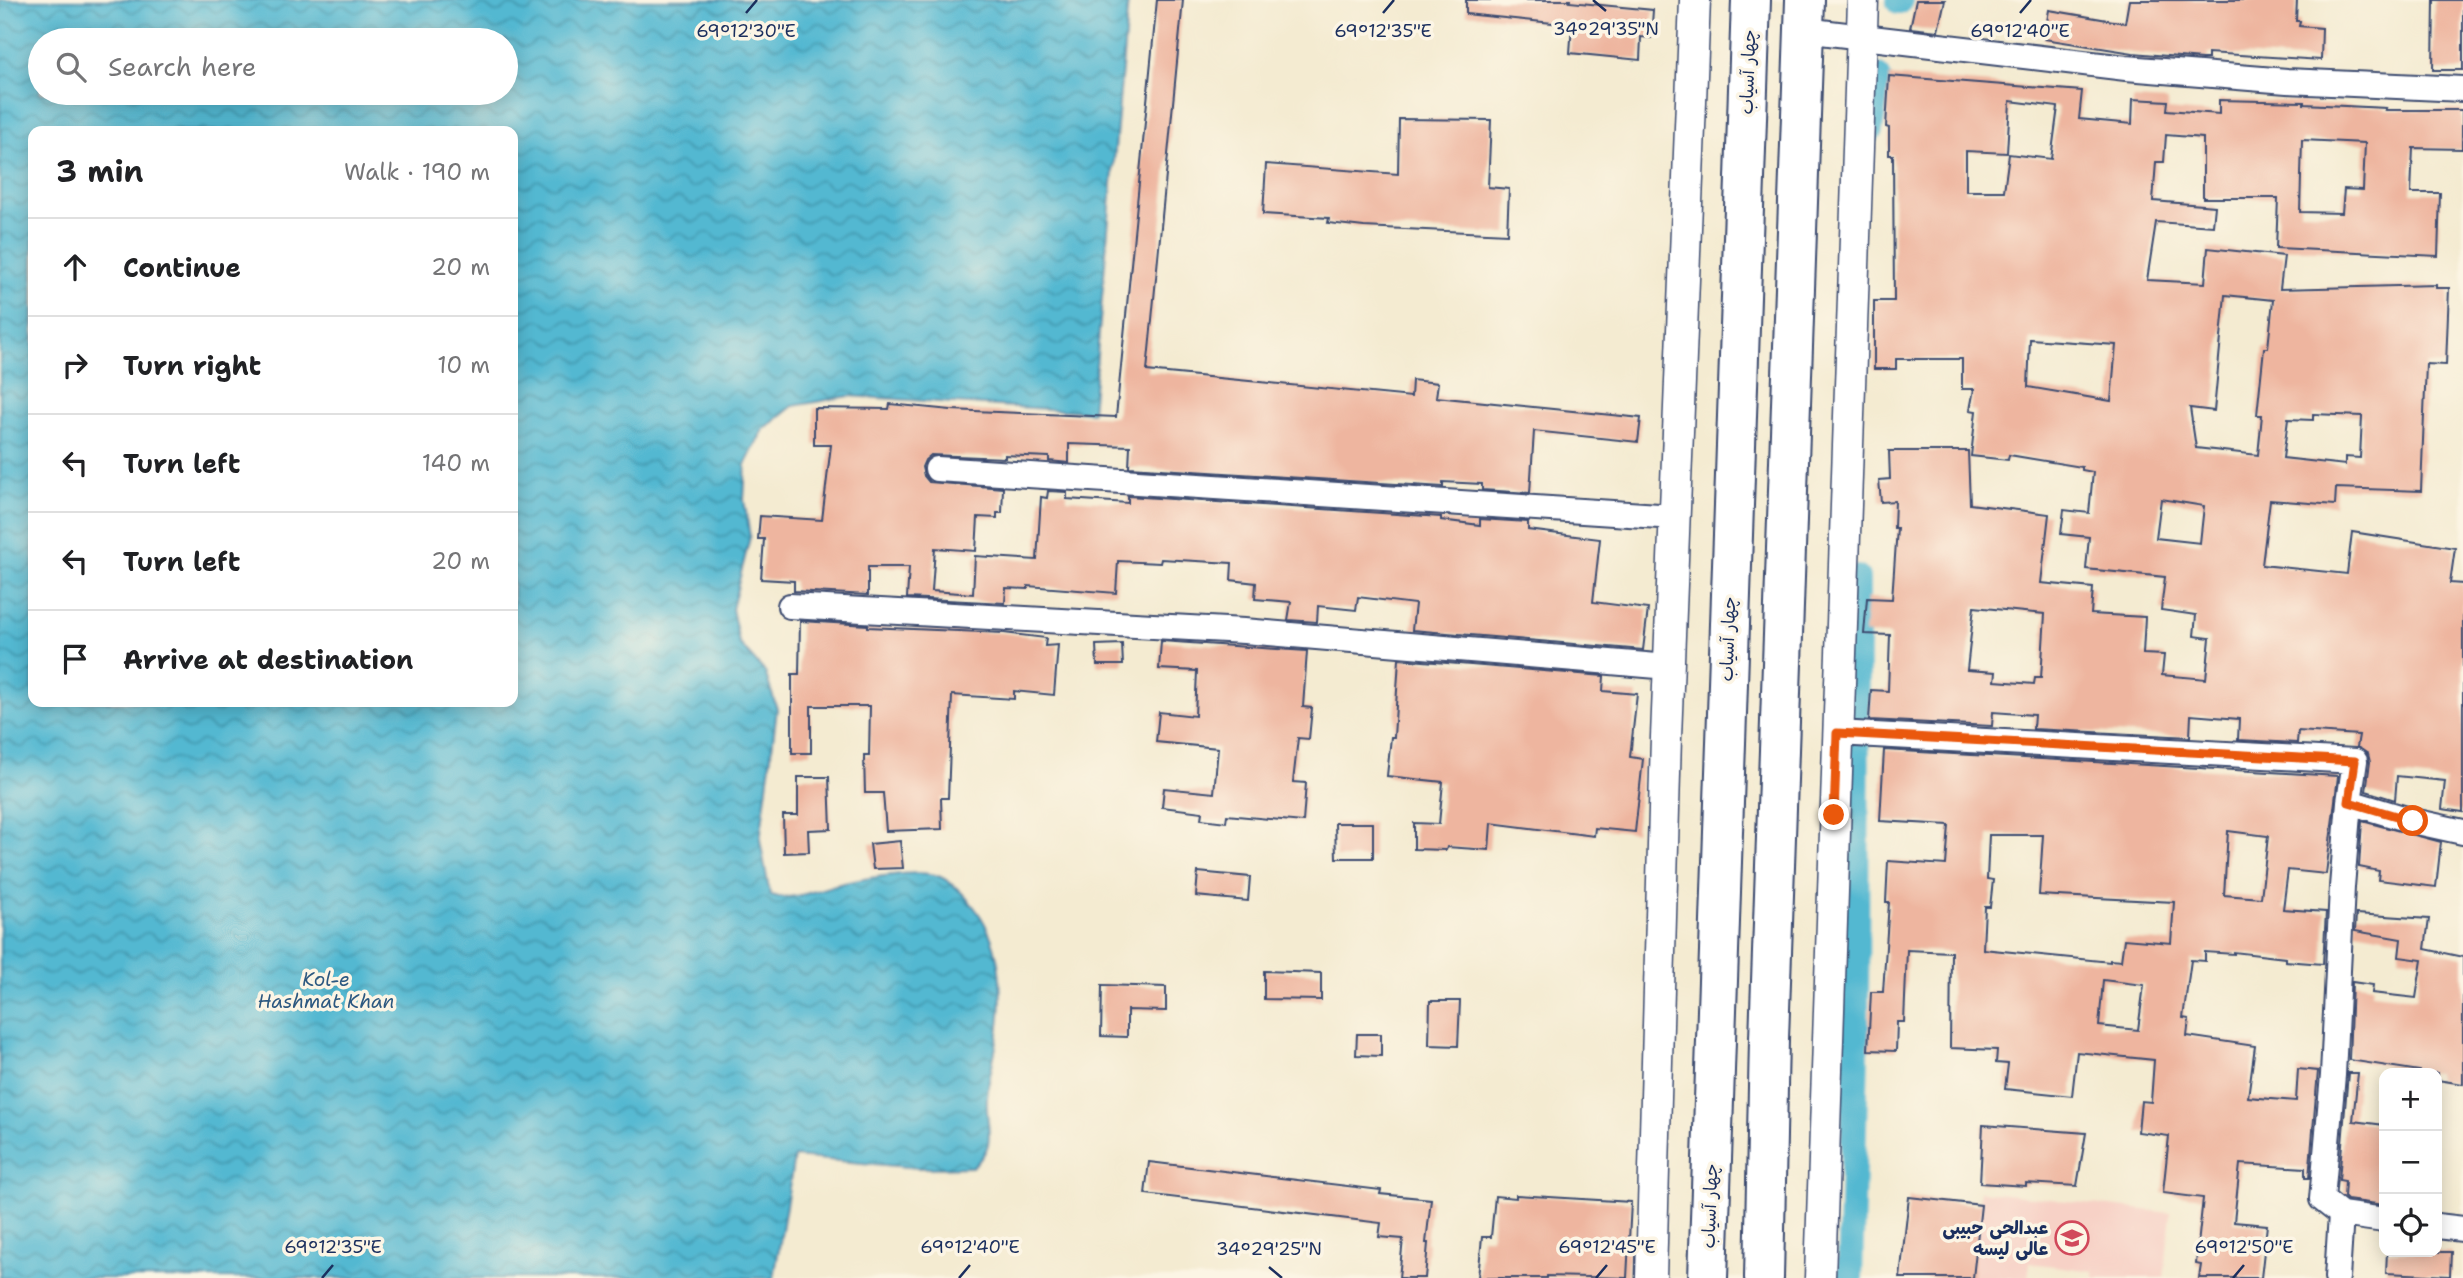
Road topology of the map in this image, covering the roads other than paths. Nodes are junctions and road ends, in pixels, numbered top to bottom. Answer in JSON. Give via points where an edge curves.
{"nodes":[{"id":1,"x":1695,"y":0,"type":"edge"},
{"id":2,"x":1751,"y":0,"type":"edge"},
{"id":3,"x":1863,"y":0,"type":"edge"},
{"id":4,"x":1805,"y":15,"type":"edge"},
{"id":5,"x":1862,"y":36,"type":"junction"},
{"id":6,"x":2463,"y":89,"type":"edge"},
{"id":7,"x":937,"y":469,"type":"dead end"},
{"id":8,"x":1675,"y":517,"type":"junction"},
{"id":9,"x":790,"y":606,"type":"dead end"},
{"id":10,"x":1669,"y":667,"type":"junction"},
{"id":11,"x":1851,"y":734,"type":"junction"},
{"id":12,"x":2349,"y":802,"type":"junction"},
{"id":13,"x":2463,"y":832,"type":"edge"},
{"id":14,"x":2342,"y":1214,"type":"junction"},
{"id":15,"x":2379,"y":1219,"type":"edge"},
{"id":16,"x":2442,"y":1227,"type":"edge"},
{"id":17,"x":2463,"y":1229,"type":"edge"},
{"id":18,"x":1651,"y":1278,"type":"edge"},
{"id":19,"x":1708,"y":1278,"type":"edge"},
{"id":20,"x":1764,"y":1278,"type":"edge"},
{"id":21,"x":1820,"y":1278,"type":"edge"},
{"id":22,"x":2337,"y":1278,"type":"edge"}],
"edges":[{"from":1,"to":8,"type":"street"},
{"from":2,"to":19,"type":"highway","name":"چهار آسیاب"},
{"from":3,"to":5,"type":"street"},
{"from":4,"to":5,"type":"street"},
{"from":4,"to":20,"type":"highway"},
{"from":5,"to":6,"type":"street","via":[[2126,68]]},
{"from":5,"to":11,"type":"street"},
{"from":7,"to":8,"type":"street"},
{"from":8,"to":10,"type":"street"},
{"from":9,"to":10,"type":"street","via":[[1244,631]]},
{"from":10,"to":18,"type":"street"},
{"from":11,"to":12,"type":"street","via":[[2355,761]]},
{"from":11,"to":21,"type":"street"},
{"from":12,"to":13,"type":"street"},
{"from":12,"to":14,"type":"street","via":[[2322,1199]]},
{"from":14,"to":15,"type":"street"},
{"from":14,"to":22,"type":"street"},
{"from":16,"to":17,"type":"street"}]}
